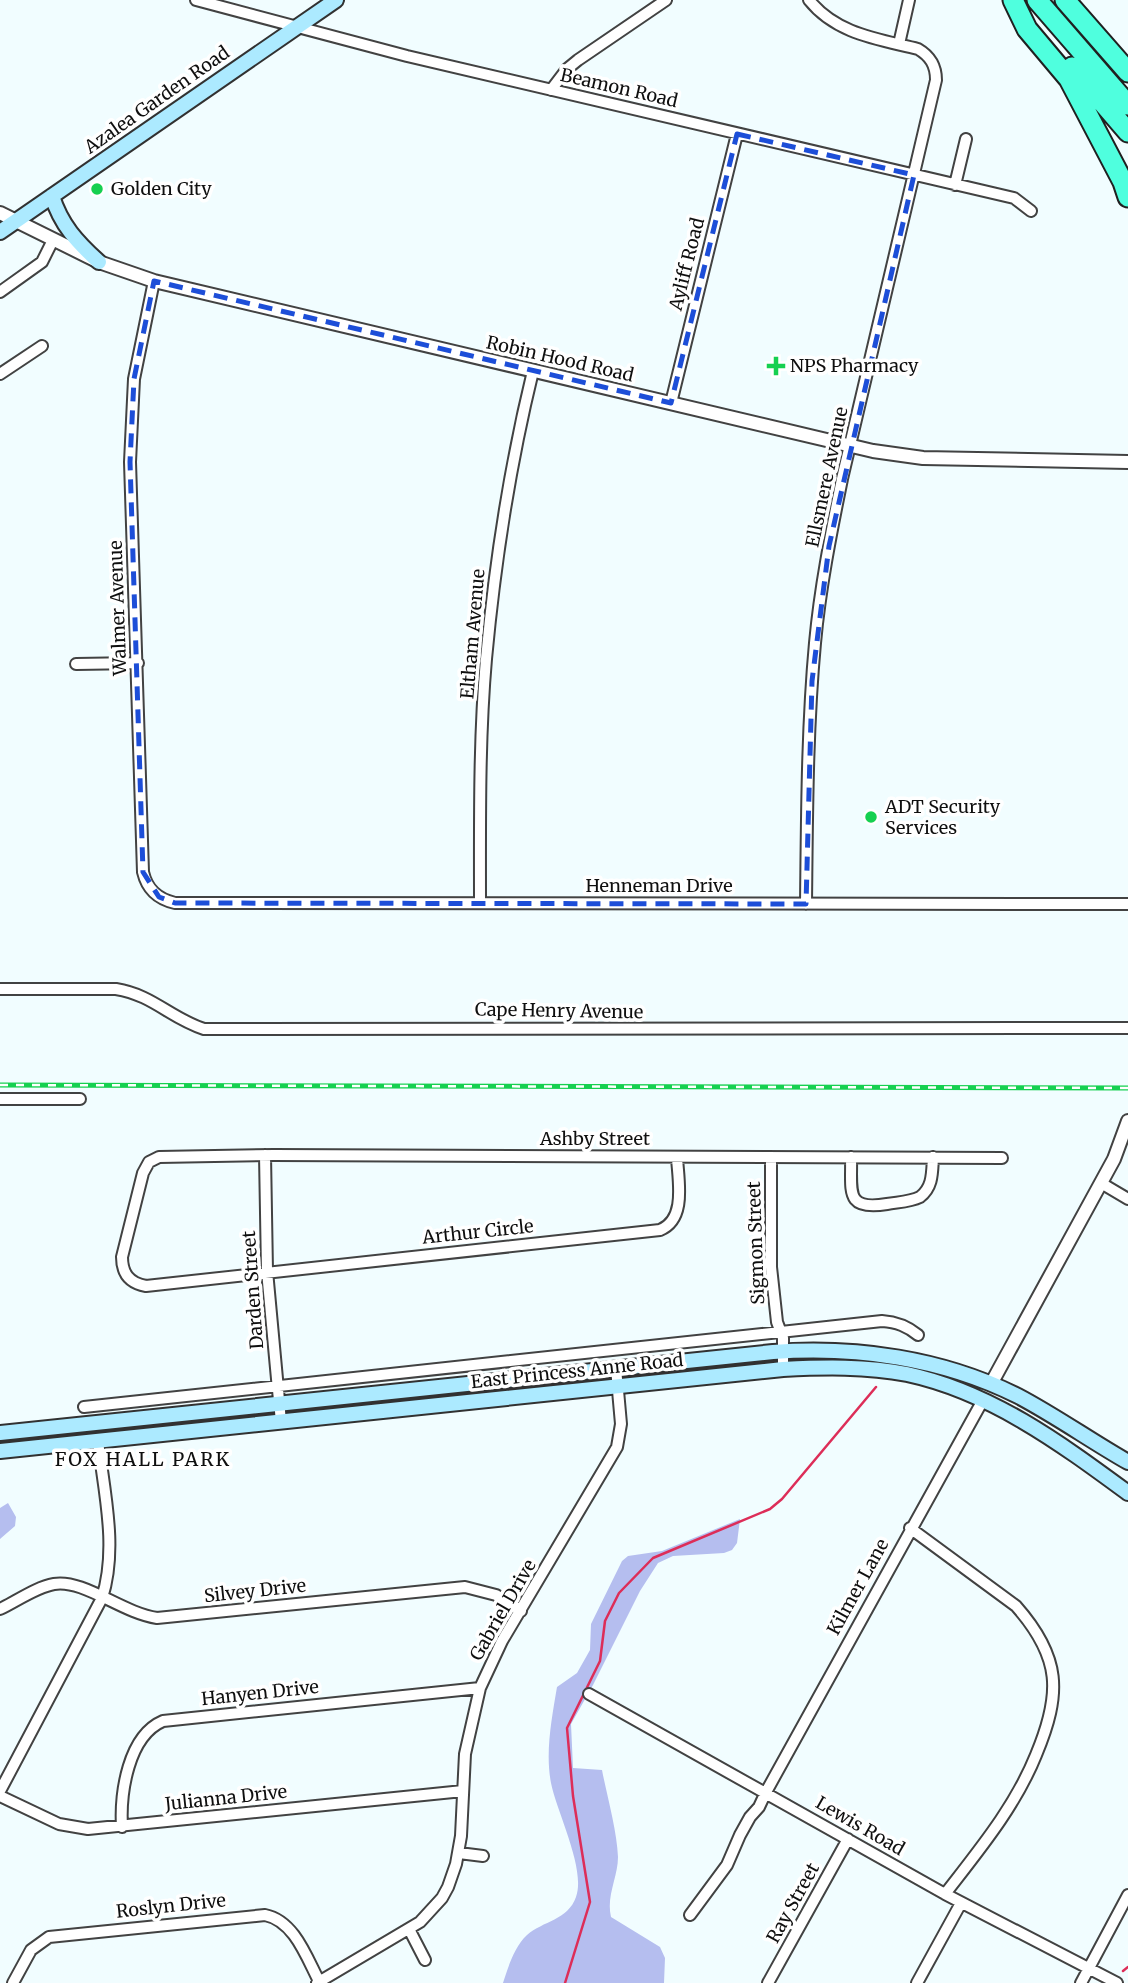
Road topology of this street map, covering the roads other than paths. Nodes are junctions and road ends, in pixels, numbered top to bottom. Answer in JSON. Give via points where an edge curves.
{"nodes":[{"id":1,"x":196,"y":0,"type":"edge"},
{"id":2,"x":336,"y":0,"type":"edge"},
{"id":3,"x":666,"y":0,"type":"edge"},
{"id":4,"x":809,"y":0,"type":"edge"},
{"id":5,"x":909,"y":0,"type":"edge"},
{"id":6,"x":1013,"y":0,"type":"edge"},
{"id":7,"x":1037,"y":0,"type":"edge"},
{"id":8,"x":1065,"y":0,"type":"edge"},
{"id":9,"x":299,"y":26,"type":"junction"},
{"id":10,"x":899,"y":44,"type":"junction"},
{"id":11,"x":1128,"y":72,"type":"edge"},
{"id":12,"x":551,"y":90,"type":"junction"},
{"id":13,"x":1128,"y":105,"type":"edge"},
{"id":14,"x":1128,"y":132,"type":"edge"},
{"id":15,"x":737,"y":134,"type":"junction"},
{"id":16,"x":966,"y":139,"type":"dead end"},
{"id":17,"x":914,"y":175,"type":"junction"},
{"id":18,"x":955,"y":184,"type":"junction"},
{"id":19,"x":52,"y":196,"type":"junction"},
{"id":20,"x":1128,"y":197,"type":"edge"},
{"id":21,"x":1031,"y":211,"type":"dead end"},
{"id":22,"x":0,"y":213,"type":"edge"},
{"id":23,"x":15,"y":221,"type":"junction"},
{"id":24,"x":0,"y":232,"type":"edge"},
{"id":25,"x":53,"y":240,"type":"junction"},
{"id":26,"x":99,"y":262,"type":"junction"},
{"id":27,"x":154,"y":281,"type":"junction"},
{"id":28,"x":0,"y":292,"type":"edge"},
{"id":29,"x":42,"y":346,"type":"dead end"},
{"id":30,"x":533,"y":371,"type":"junction"},
{"id":31,"x":0,"y":374,"type":"edge"},
{"id":32,"x":671,"y":403,"type":"junction"},
{"id":33,"x":850,"y":446,"type":"junction"},
{"id":34,"x":1128,"y":462,"type":"edge"},
{"id":35,"x":138,"y":663,"type":"junction"},
{"id":36,"x":76,"y":664,"type":"dead end"},
{"id":37,"x":191,"y":903,"type":"joint"},
{"id":38,"x":480,"y":903,"type":"junction"},
{"id":39,"x":806,"y":904,"type":"junction"},
{"id":40,"x":1128,"y":904,"type":"edge"},
{"id":41,"x":0,"y":989,"type":"edge"},
{"id":42,"x":1128,"y":1028,"type":"edge"},
{"id":43,"x":0,"y":1099,"type":"edge"},
{"id":44,"x":80,"y":1099,"type":"dead end"},
{"id":45,"x":1128,"y":1121,"type":"edge"},
{"id":46,"x":265,"y":1155,"type":"junction"},
{"id":47,"x":677,"y":1157,"type":"junction"},
{"id":48,"x":771,"y":1157,"type":"junction"},
{"id":49,"x":851,"y":1157,"type":"junction"},
{"id":50,"x":933,"y":1157,"type":"junction"},
{"id":51,"x":1002,"y":1158,"type":"dead end"},
{"id":52,"x":1101,"y":1183,"type":"junction"},
{"id":53,"x":1128,"y":1199,"type":"edge"},
{"id":54,"x":267,"y":1271,"type":"junction"},
{"id":55,"x":218,"y":1277,"type":"joint"},
{"id":56,"x":781,"y":1331,"type":"junction"},
{"id":57,"x":918,"y":1335,"type":"dead end"},
{"id":58,"x":783,"y":1351,"type":"junction"},
{"id":59,"x":617,"y":1368,"type":"junction"},
{"id":60,"x":783,"y":1369,"type":"junction"},
{"id":61,"x":277,"y":1386,"type":"junction"},
{"id":62,"x":618,"y":1386,"type":"junction"},
{"id":63,"x":986,"y":1392,"type":"junction"},
{"id":64,"x":279,"y":1404,"type":"junction"},
{"id":65,"x":84,"y":1407,"type":"dead end"},
{"id":66,"x":281,"y":1422,"type":"junction"},
{"id":67,"x":0,"y":1433,"type":"edge"},
{"id":68,"x":98,"y":1441,"type":"junction"},
{"id":69,"x":0,"y":1451,"type":"edge"},
{"id":70,"x":1128,"y":1462,"type":"edge"},
{"id":71,"x":1128,"y":1493,"type":"edge"},
{"id":72,"x":911,"y":1528,"type":"junction"},
{"id":73,"x":102,"y":1598,"type":"junction"},
{"id":74,"x":0,"y":1609,"type":"edge"},
{"id":75,"x":521,"y":1611,"type":"junction"},
{"id":76,"x":480,"y":1688,"type":"junction"},
{"id":77,"x":589,"y":1694,"type":"dead end"},
{"id":78,"x":463,"y":1791,"type":"junction"},
{"id":79,"x":766,"y":1792,"type":"junction"},
{"id":80,"x":0,"y":1793,"type":"edge"},
{"id":81,"x":122,"y":1827,"type":"junction"},
{"id":82,"x":848,"y":1839,"type":"junction"},
{"id":83,"x":459,"y":1853,"type":"junction"},
{"id":84,"x":483,"y":1856,"type":"dead end"},
{"id":85,"x":945,"y":1894,"type":"junction"},
{"id":86,"x":1128,"y":1895,"type":"edge"},
{"id":87,"x":961,"y":1903,"type":"junction"},
{"id":88,"x":690,"y":1914,"type":"dead end"},
{"id":89,"x":409,"y":1929,"type":"junction"},
{"id":90,"x":425,"y":1960,"type":"dead end"},
{"id":91,"x":1088,"y":1970,"type":"junction"},
{"id":92,"x":13,"y":1983,"type":"edge"},
{"id":93,"x":319,"y":1983,"type":"edge"},
{"id":94,"x":768,"y":1983,"type":"edge"},
{"id":95,"x":917,"y":1983,"type":"edge"},
{"id":96,"x":1081,"y":1983,"type":"edge"},
{"id":97,"x":1117,"y":1983,"type":"edge"}],
"edges":[{"from":1,"to":9,"type":"street","name":"Beamon Road"},
{"from":2,"to":9,"type":"main road","name":"Azalea Garden Road"},
{"from":3,"to":12,"type":"street","via":[[578,60]]},
{"from":4,"to":10,"type":"street","name":"Ellsmere Avenue","via":[[839,26]]},
{"from":5,"to":10,"type":"street"},
{"from":6,"to":14,"type":"highway"},
{"from":6,"to":20,"type":"highway","via":[[1027,29],[1069,79]]},
{"from":7,"to":13,"type":"highway"},
{"from":8,"to":11,"type":"highway"},
{"from":9,"to":12,"type":"street","name":"Beamon Road"},
{"from":9,"to":19,"type":"main road","name":"Azalea Garden Road"},
{"from":10,"to":17,"type":"street","name":"Ellsmere Avenue","via":[[925,53],[936,74]]},
{"from":12,"to":15,"type":"street","name":"Beamon Road"},
{"from":15,"to":17,"type":"street","name":"Beamon Road"},
{"from":15,"to":32,"type":"street","name":"Ayliff Road"},
{"from":16,"to":18,"type":"street"},
{"from":17,"to":18,"type":"street","name":"Beamon Road"},
{"from":17,"to":33,"type":"street","name":"Ellsmere Avenue"},
{"from":18,"to":21,"type":"street","name":"Beamon Road","via":[[1014,198]]},
{"from":19,"to":23,"type":"main road","name":"Azalea Garden Road"},
{"from":19,"to":26,"type":"main road","via":[[71,235]]},
{"from":22,"to":23,"type":"street","name":"Robin Hood Road"},
{"from":23,"to":24,"type":"main road","name":"Azalea Garden Road"},
{"from":23,"to":25,"type":"street","name":"Robin Hood Road"},
{"from":25,"to":26,"type":"street","name":"Robin Hood Road"},
{"from":25,"to":28,"type":"street","via":[[42,262]]},
{"from":26,"to":27,"type":"street","name":"Robin Hood Road"},
{"from":27,"to":30,"type":"street","name":"Robin Hood Road"},
{"from":27,"to":35,"type":"street","name":"Walmer Avenue","via":[[131,421]]},
{"from":29,"to":31,"type":"street"},
{"from":30,"to":32,"type":"street","name":"Robin Hood Road"},
{"from":30,"to":38,"type":"street","name":"Eltham Avenue","via":[[506,501],[486,661]]},
{"from":32,"to":33,"type":"street","name":"Robin Hood Road"},
{"from":33,"to":34,"type":"street","name":"Robin Hood Road","via":[[923,458]]},
{"from":33,"to":39,"type":"street","name":"Ellsmere Avenue","via":[[815,640],[807,755]]},
{"from":35,"to":36,"type":"street"},
{"from":35,"to":37,"type":"street","name":"Walmer Avenue","via":[[143,872],[159,897]]},
{"from":37,"to":38,"type":"street","name":"Henneman Drive"},
{"from":38,"to":39,"type":"street","name":"Henneman Drive"},
{"from":39,"to":40,"type":"street","name":"Henneman Drive"},
{"from":41,"to":42,"type":"street","name":"Cape Henry Avenue","via":[[129,991],[204,1029]]},
{"from":43,"to":44,"type":"street"},
{"from":45,"to":52,"type":"street","name":"Kilmer Lane"},
{"from":46,"to":47,"type":"street","name":"Ashby Street"},
{"from":46,"to":54,"type":"street","name":"Darden Street"},
{"from":46,"to":55,"type":"street","name":"Ashby Street","via":[[159,1157],[145,1168],[122,1257],[132,1282],[146,1286]]},
{"from":47,"to":48,"type":"street","name":"Ashby Street"},
{"from":47,"to":54,"type":"street","name":"Arthur Circle","via":[[678,1210],[672,1223],[660,1230]]},
{"from":48,"to":49,"type":"street","name":"Ashby Street"},
{"from":48,"to":56,"type":"street","name":"Sigmon Street","via":[[771,1267]]},
{"from":49,"to":50,"type":"street","name":"Ashby Street"},
{"from":49,"to":50,"type":"street","via":[[854,1198],[869,1207],[920,1198],[932,1180]]},
{"from":50,"to":51,"type":"street","name":"Ashby Street"},
{"from":52,"to":53,"type":"street"},
{"from":52,"to":63,"type":"street","name":"Kilmer Lane"},
{"from":54,"to":55,"type":"street","name":"Arthur Circle"},
{"from":54,"to":61,"type":"street","name":"Darden Street"},
{"from":56,"to":57,"type":"street","via":[[883,1321],[909,1327]]},
{"from":56,"to":58,"type":"street","name":"Sigmon Street"},
{"from":56,"to":61,"type":"street"},
{"from":58,"to":59,"type":"main road","name":"East Princess Anne Road"},
{"from":58,"to":60,"type":"street","name":"Sigmon Street"},
{"from":58,"to":63,"type":"main road","name":"East Princess Anne Road","via":[[814,1349],[900,1358],[966,1374]]},
{"from":59,"to":62,"type":"street","name":"Gabriel Drive"},
{"from":59,"to":64,"type":"main road","name":"East Princess Anne Road"},
{"from":60,"to":62,"type":"main road","name":"East Princess Anne Road"},
{"from":60,"to":63,"type":"main road","name":"East Princess Anne Road","via":[[846,1367],[906,1374],[958,1390]]},
{"from":61,"to":64,"type":"street","name":"Darden Street"},
{"from":61,"to":65,"type":"street"},
{"from":62,"to":66,"type":"main road","name":"East Princess Anne Road"},
{"from":62,"to":75,"type":"street","name":"Gabriel Drive","via":[[621,1424],[617,1447]]},
{"from":63,"to":70,"type":"main road","via":[[1016,1395]]},
{"from":63,"to":71,"type":"main road","name":"East Princess Anne Road","via":[[1009,1413],[1072,1451]]},
{"from":63,"to":72,"type":"street","name":"Kilmer Lane"},
{"from":64,"to":66,"type":"street","name":"Darden Street"},
{"from":64,"to":67,"type":"main road","name":"East Princess Anne Road"},
{"from":66,"to":68,"type":"main road","name":"East Princess Anne Road"},
{"from":68,"to":69,"type":"main road","name":"East Princess Anne Road"},
{"from":68,"to":73,"type":"street","via":[[110,1553]]},
{"from":72,"to":79,"type":"street","name":"Kilmer Lane"},
{"from":72,"to":85,"type":"street","via":[[1016,1606],[1029,1621],[1043,1643],[1054,1696],[1049,1723],[1027,1777]]},
{"from":73,"to":74,"type":"street","name":"Silvey Drive","via":[[79,1586],[53,1584]]},
{"from":73,"to":75,"type":"street","name":"Silvey Drive","via":[[144,1616],[170,1618],[465,1587],[496,1595]]},
{"from":73,"to":80,"type":"street"},
{"from":75,"to":76,"type":"street","name":"Gabriel Drive"},
{"from":76,"to":78,"type":"street","name":"Gabriel Drive","via":[[469,1728]]},
{"from":76,"to":81,"type":"street","name":"Hanyen Drive","via":[[163,1721],[148,1731],[128,1769],[121,1797]]},
{"from":77,"to":79,"type":"street","name":"Lewis Road"},
{"from":78,"to":81,"type":"street","name":"Julianna Drive"},
{"from":78,"to":83,"type":"street","name":"Gabriel Drive"},
{"from":79,"to":82,"type":"street","name":"Lewis Road"},
{"from":79,"to":88,"type":"street","name":"Kilmer Lane","via":[[727,1865]]},
{"from":80,"to":81,"type":"street","name":"Julianna Drive","via":[[59,1824],[88,1829]]},
{"from":82,"to":85,"type":"street","name":"Lewis Road"},
{"from":82,"to":94,"type":"street","name":"Ray Street"},
{"from":83,"to":84,"type":"street"},
{"from":83,"to":89,"type":"street","name":"Gabriel Drive","via":[[442,1898]]},
{"from":85,"to":87,"type":"street","name":"Lewis Road"},
{"from":86,"to":91,"type":"street"},
{"from":87,"to":91,"type":"street","name":"Lewis Road"},
{"from":87,"to":95,"type":"street"},
{"from":89,"to":90,"type":"street"},
{"from":89,"to":93,"type":"street","name":"Gabriel Drive"},
{"from":91,"to":96,"type":"street"},
{"from":91,"to":97,"type":"street","name":"Lewis Road"},
{"from":92,"to":93,"type":"street","name":"Roslyn Drive","via":[[31,1950],[49,1937],[265,1915],[288,1926]]}]}
